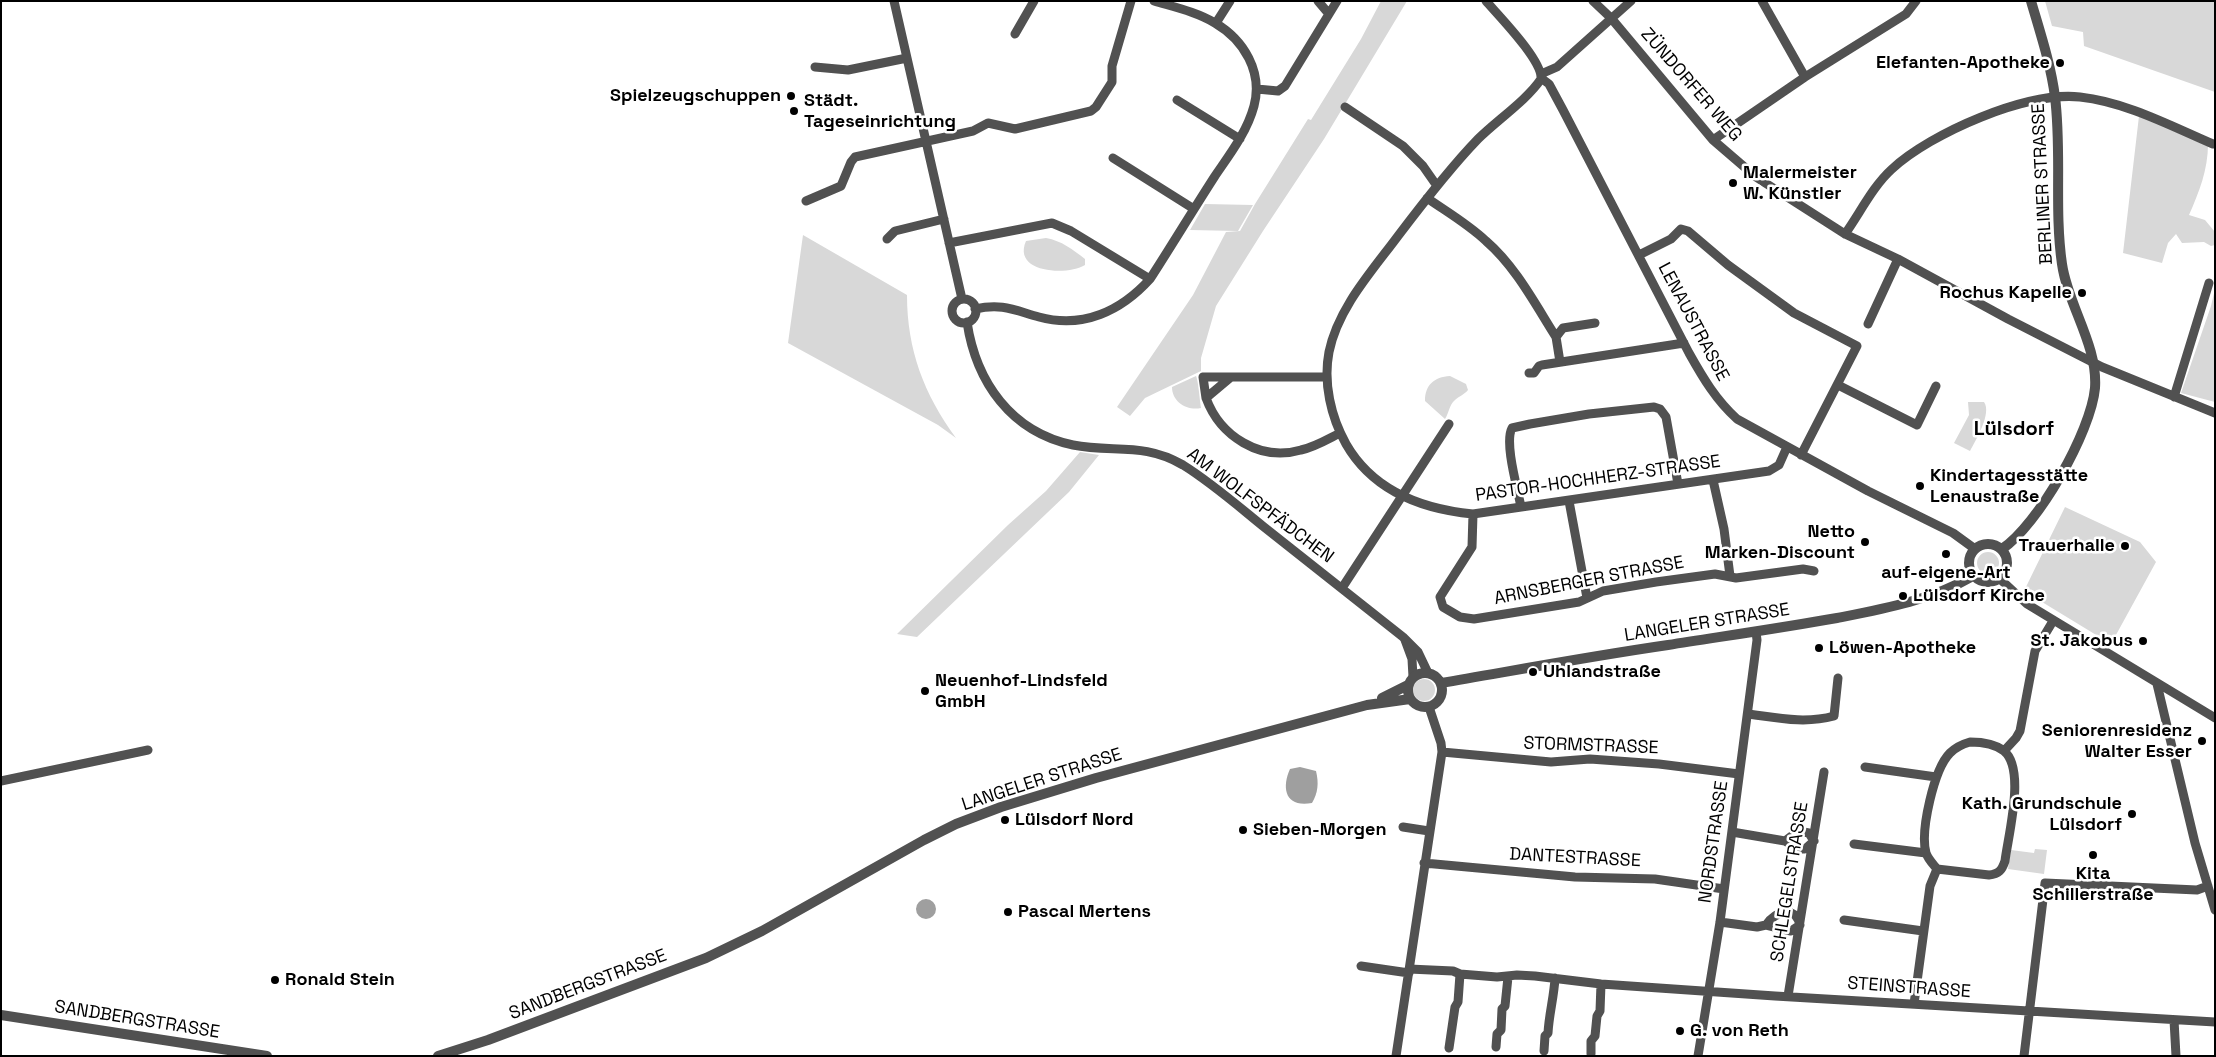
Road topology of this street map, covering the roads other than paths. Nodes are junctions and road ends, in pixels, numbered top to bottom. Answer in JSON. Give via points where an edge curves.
{"nodes":[{"id":1,"x":894,"y":1,"type":"edge"},
{"id":2,"x":1034,"y":1,"type":"edge"},
{"id":3,"x":1131,"y":1,"type":"edge"},
{"id":4,"x":1154,"y":1,"type":"edge"},
{"id":5,"x":1230,"y":1,"type":"edge"},
{"id":6,"x":1318,"y":1,"type":"edge"},
{"id":7,"x":1337,"y":1,"type":"edge"},
{"id":8,"x":1486,"y":1,"type":"edge"},
{"id":9,"x":1593,"y":1,"type":"edge"},
{"id":10,"x":1631,"y":1,"type":"edge"},
{"id":11,"x":1762,"y":1,"type":"edge"},
{"id":12,"x":1916,"y":1,"type":"edge"},
{"id":13,"x":2031,"y":1,"type":"edge"},
{"id":14,"x":1330,"y":14,"type":"junction"},
{"id":15,"x":1611,"y":18,"type":"junction"},
{"id":16,"x":1216,"y":23,"type":"junction"},
{"id":17,"x":1015,"y":34,"type":"dead end"},
{"id":18,"x":907,"y":58,"type":"junction"},
{"id":19,"x":815,"y":67,"type":"dead end"},
{"id":20,"x":1541,"y":75,"type":"junction"},
{"id":21,"x":1804,"y":77,"type":"junction"},
{"id":22,"x":1257,"y":89,"type":"junction"},
{"id":23,"x":2055,"y":96,"type":"junction"},
{"id":24,"x":1177,"y":100,"type":"dead end"},
{"id":25,"x":1345,"y":107,"type":"dead end"},
{"id":26,"x":1240,"y":139,"type":"junction"},
{"id":27,"x":1713,"y":140,"type":"junction"},
{"id":28,"x":926,"y":141,"type":"junction"},
{"id":29,"x":2213,"y":144,"type":"dead end"},
{"id":30,"x":1113,"y":158,"type":"dead end"},
{"id":31,"x":1437,"y":186,"type":"junction"},
{"id":32,"x":1427,"y":198,"type":"junction"},
{"id":33,"x":806,"y":201,"type":"dead end"},
{"id":34,"x":1194,"y":210,"type":"junction"},
{"id":35,"x":944,"y":219,"type":"junction"},
{"id":36,"x":1846,"y":234,"type":"junction"},
{"id":37,"x":887,"y":239,"type":"dead end"},
{"id":38,"x":949,"y":243,"type":"junction"},
{"id":39,"x":1639,"y":255,"type":"junction"},
{"id":40,"x":1898,"y":260,"type":"junction"},
{"id":41,"x":1150,"y":279,"type":"junction"},
{"id":42,"x":2209,"y":284,"type":"dead end"},
{"id":43,"x":962,"y":300,"type":"junction"},
{"id":44,"x":975,"y":310,"type":"junction"},
{"id":45,"x":967,"y":322,"type":"junction"},
{"id":46,"x":1595,"y":323,"type":"dead end"},
{"id":47,"x":1868,"y":324,"type":"dead end"},
{"id":48,"x":1556,"y":337,"type":"junction"},
{"id":49,"x":1684,"y":343,"type":"junction"},
{"id":50,"x":1560,"y":362,"type":"junction"},
{"id":51,"x":2093,"y":363,"type":"junction"},
{"id":52,"x":1529,"y":373,"type":"dead end"},
{"id":53,"x":1230,"y":377,"type":"junction"},
{"id":54,"x":1327,"y":377,"type":"junction"},
{"id":55,"x":1838,"y":385,"type":"junction"},
{"id":56,"x":1936,"y":386,"type":"dead end"},
{"id":57,"x":2174,"y":397,"type":"junction"},
{"id":58,"x":1206,"y":398,"type":"junction"},
{"id":59,"x":2215,"y":413,"type":"edge"},
{"id":60,"x":1448,"y":424,"type":"dead end"},
{"id":61,"x":1340,"y":433,"type":"junction"},
{"id":62,"x":1787,"y":447,"type":"junction"},
{"id":63,"x":1801,"y":455,"type":"junction"},
{"id":64,"x":1714,"y":480,"type":"junction"},
{"id":65,"x":1678,"y":484,"type":"junction"},
{"id":66,"x":1401,"y":496,"type":"junction"},
{"id":67,"x":1569,"y":501,"type":"junction"},
{"id":68,"x":1521,"y":508,"type":"junction"},
{"id":69,"x":1473,"y":514,"type":"junction"},
{"id":70,"x":1975,"y":549,"type":"junction"},
{"id":71,"x":2002,"y":550,"type":"junction"},
{"id":72,"x":1814,"y":571,"type":"dead end"},
{"id":73,"x":1730,"y":576,"type":"junction"},
{"id":74,"x":1973,"y":576,"type":"junction"},
{"id":75,"x":2000,"y":579,"type":"junction"},
{"id":76,"x":1342,"y":588,"type":"junction"},
{"id":77,"x":1586,"y":598,"type":"junction"},
{"id":78,"x":2053,"y":621,"type":"junction"},
{"id":79,"x":1756,"y":632,"type":"junction"},
{"id":80,"x":1403,"y":638,"type":"junction"},
{"id":81,"x":1428,"y":673,"type":"junction"},
{"id":82,"x":1838,"y":678,"type":"dead end"},
{"id":83,"x":1410,"y":681,"type":"junction"},
{"id":84,"x":1441,"y":682,"type":"junction"},
{"id":85,"x":2157,"y":684,"type":"junction"},
{"id":86,"x":1410,"y":699,"type":"junction"},
{"id":87,"x":1367,"y":705,"type":"junction"},
{"id":88,"x":1429,"y":707,"type":"junction"},
{"id":89,"x":1748,"y":714,"type":"junction"},
{"id":90,"x":2215,"y":718,"type":"edge"},
{"id":91,"x":148,"y":750,"type":"dead end"},
{"id":92,"x":2004,"y":751,"type":"junction"},
{"id":93,"x":1442,"y":752,"type":"junction"},
{"id":94,"x":1865,"y":767,"type":"dead end"},
{"id":95,"x":1824,"y":772,"type":"dead end"},
{"id":96,"x":1739,"y":774,"type":"junction"},
{"id":97,"x":1936,"y":777,"type":"junction"},
{"id":98,"x":1,"y":781,"type":"edge"},
{"id":99,"x":1403,"y":827,"type":"dead end"},
{"id":100,"x":1429,"y":831,"type":"junction"},
{"id":101,"x":1732,"y":832,"type":"junction"},
{"id":102,"x":1785,"y":840,"type":"junction"},
{"id":103,"x":1814,"y":841,"type":"junction"},
{"id":104,"x":1854,"y":844,"type":"dead end"},
{"id":105,"x":1926,"y":853,"type":"junction"},
{"id":106,"x":1424,"y":863,"type":"junction"},
{"id":107,"x":1937,"y":869,"type":"junction"},
{"id":108,"x":2208,"y":886,"type":"junction"},
{"id":109,"x":1724,"y":889,"type":"junction"},
{"id":110,"x":2215,"y":910,"type":"edge"},
{"id":111,"x":1844,"y":920,"type":"dead end"},
{"id":112,"x":1720,"y":922,"type":"junction"},
{"id":113,"x":1766,"y":924,"type":"junction"},
{"id":114,"x":1800,"y":924,"type":"junction"},
{"id":115,"x":1923,"y":931,"type":"junction"},
{"id":116,"x":748,"y":939,"type":"joint"},
{"id":117,"x":1361,"y":966,"type":"dead end"},
{"id":118,"x":1409,"y":971,"type":"junction"},
{"id":119,"x":1460,"y":974,"type":"junction"},
{"id":120,"x":1508,"y":977,"type":"junction"},
{"id":121,"x":1555,"y":978,"type":"junction"},
{"id":122,"x":1601,"y":984,"type":"junction"},
{"id":123,"x":1708,"y":990,"type":"junction"},
{"id":124,"x":1788,"y":996,"type":"junction"},
{"id":125,"x":1914,"y":1004,"type":"junction"},
{"id":126,"x":2029,"y":1012,"type":"junction"},
{"id":127,"x":1,"y":1015,"type":"edge"},
{"id":128,"x":2174,"y":1020,"type":"junction"},
{"id":129,"x":2215,"y":1022,"type":"edge"},
{"id":130,"x":1449,"y":1048,"type":"dead end"},
{"id":131,"x":1496,"y":1048,"type":"dead end"},
{"id":132,"x":1544,"y":1051,"type":"dead end"},
{"id":133,"x":1591,"y":1054,"type":"dead end"},
{"id":134,"x":267,"y":1056,"type":"edge"},
{"id":135,"x":438,"y":1056,"type":"edge"},
{"id":136,"x":1396,"y":1056,"type":"edge"},
{"id":137,"x":1698,"y":1056,"type":"edge"},
{"id":138,"x":2024,"y":1056,"type":"edge"},
{"id":139,"x":2176,"y":1056,"type":"edge"}],
"edges":[{"from":1,"to":18,"type":"street"},
{"from":2,"to":17,"type":"street"},
{"from":3,"to":28,"type":"street","via":[[1112,66],[1112,82],[1096,107],[1085,113],[1015,129],[988,123],[973,131]]},
{"from":4,"to":16,"type":"street"},
{"from":5,"to":16,"type":"street"},
{"from":6,"to":14,"type":"street"},
{"from":7,"to":14,"type":"street"},
{"from":8,"to":20,"type":"street","name":"LENAUSTRASSE","via":[[1508,25]]},
{"from":9,"to":15,"type":"street","name":"ZÜNDORFER WEG"},
{"from":10,"to":15,"type":"street","name":"PASTOR-HOCHHERZ-STRASSE"},
{"from":11,"to":21,"type":"street"},
{"from":12,"to":21,"type":"street","via":[[1906,14]]},
{"from":13,"to":23,"type":"street","name":"BERLINER STRASSE"},
{"from":14,"to":22,"type":"street","via":[[1284,86],[1278,90]]},
{"from":15,"to":20,"type":"street","name":"PASTOR-HOCHHERZ-STRASSE","via":[[1557,67]]},
{"from":15,"to":27,"type":"street","name":"ZÜNDORFER WEG"},
{"from":16,"to":22,"type":"street","via":[[1240,44],[1250,58]]},
{"from":18,"to":19,"type":"street","via":[[848,70]]},
{"from":18,"to":28,"type":"street"},
{"from":20,"to":31,"type":"street","name":"PASTOR-HOCHHERZ-STRASSE","via":[[1538,84],[1478,140]]},
{"from":20,"to":39,"type":"street","name":"LENAUSTRASSE","via":[[1564,110]]},
{"from":21,"to":27,"type":"street"},
{"from":22,"to":26,"type":"street","via":[[1254,106]]},
{"from":23,"to":29,"type":"street","via":[[2081,97],[2110,104]]},
{"from":23,"to":36,"type":"street","via":[[1972,120],[1923,146],[1886,175]]},
{"from":23,"to":51,"type":"street","name":"BERLINER STRASSE","via":[[2062,266]]},
{"from":24,"to":26,"type":"street"},
{"from":25,"to":31,"type":"street","via":[[1403,146]]},
{"from":26,"to":34,"type":"street"},
{"from":27,"to":36,"type":"street","name":"ZÜNDORFER WEG","via":[[1756,177]]},
{"from":28,"to":33,"type":"street","via":[[855,157],[841,186]]},
{"from":28,"to":35,"type":"street"},
{"from":30,"to":34,"type":"street"},
{"from":31,"to":32,"type":"street","name":"PASTOR-HOCHHERZ-STRASSE"},
{"from":32,"to":48,"type":"street","via":[[1470,227],[1497,251],[1524,285]]},
{"from":32,"to":54,"type":"street","name":"PASTOR-HOCHHERZ-STRASSE","via":[[1361,285],[1340,320],[1329,354]]},
{"from":34,"to":41,"type":"street"},
{"from":35,"to":37,"type":"street","via":[[895,231]]},
{"from":35,"to":38,"type":"street"},
{"from":36,"to":40,"type":"street","name":"ZÜNDORFER WEG"},
{"from":38,"to":41,"type":"street","via":[[1052,223]]},
{"from":38,"to":43,"type":"street"},
{"from":39,"to":49,"type":"street","name":"LENAUSTRASSE"},
{"from":39,"to":55,"type":"street","via":[[1671,239],[1682,229],[1688,230],[1728,265],[1794,313],[1857,346]]},
{"from":40,"to":47,"type":"street"},
{"from":40,"to":51,"type":"street","name":"ZÜNDORFER WEG"},
{"from":41,"to":44,"type":"street","via":[[1117,308],[1081,320],[1042,318],[1002,306]]},
{"from":42,"to":57,"type":"street"},
{"from":43,"to":44,"type":"street","via":[[971,302]]},
{"from":43,"to":45,"type":"street","via":[[954,304],[952,314],[958,321]]},
{"from":44,"to":45,"type":"street"},
{"from":45,"to":76,"type":"street","name":"AM WOLFSPFÄDCHEN","via":[[982,376],[1000,402],[1018,419],[1048,437],[1074,445],[1142,449],[1182,464]]},
{"from":46,"to":48,"type":"street","via":[[1563,328]]},
{"from":48,"to":50,"type":"street"},
{"from":49,"to":50,"type":"street"},
{"from":49,"to":62,"type":"street","name":"LENAUSTRASSE","via":[[1707,386],[1728,410]]},
{"from":50,"to":52,"type":"street","via":[[1539,366],[1534,373]]},
{"from":51,"to":57,"type":"street","name":"ZÜNDORFER WEG"},
{"from":51,"to":71,"type":"street","name":"BERLINER STRASSE","via":[[2094,390],[2079,440],[2043,504],[2022,533]]},
{"from":53,"to":54,"type":"street"},
{"from":53,"to":58,"type":"street"},
{"from":53,"to":58,"type":"street","via":[[1204,377]]},
{"from":54,"to":61,"type":"street","name":"PASTOR-HOCHHERZ-STRASSE","via":[[1330,404]]},
{"from":55,"to":56,"type":"street","via":[[1916,425]]},
{"from":55,"to":63,"type":"street"},
{"from":57,"to":59,"type":"street","name":"ZÜNDORFER WEG"},
{"from":58,"to":61,"type":"street","via":[[1222,427],[1252,448],[1292,452],[1312,447]]},
{"from":60,"to":66,"type":"street"},
{"from":61,"to":66,"type":"street","name":"PASTOR-HOCHHERZ-STRASSE","via":[[1370,476]]},
{"from":62,"to":63,"type":"street","name":"LENAUSTRASSE"},
{"from":62,"to":64,"type":"street","name":"PASTOR-HOCHHERZ-STRASSE","via":[[1779,465],[1769,471]]},
{"from":63,"to":70,"type":"street","name":"LENAUSTRASSE","via":[[1953,533]]},
{"from":64,"to":65,"type":"street","name":"PASTOR-HOCHHERZ-STRASSE"},
{"from":64,"to":73,"type":"street"},
{"from":65,"to":67,"type":"street","name":"PASTOR-HOCHHERZ-STRASSE"},
{"from":65,"to":68,"type":"street","via":[[1666,417],[1660,409],[1589,414],[1512,428],[1510,446]]},
{"from":66,"to":69,"type":"street","name":"PASTOR-HOCHHERZ-STRASSE","via":[[1444,510]]},
{"from":66,"to":76,"type":"street"},
{"from":67,"to":68,"type":"street","name":"PASTOR-HOCHHERZ-STRASSE"},
{"from":67,"to":77,"type":"street"},
{"from":68,"to":69,"type":"street","name":"PASTOR-HOCHHERZ-STRASSE"},
{"from":69,"to":77,"type":"street","name":"ARNSBERGER STRASSE","via":[[1472,547],[1440,597],[1448,611],[1474,619],[1579,602]]},
{"from":70,"to":71,"type":"street","via":[[1992,544]]},
{"from":70,"to":74,"type":"street","via":[[1969,559]]},
{"from":71,"to":75,"type":"street","via":[[2007,564]]},
{"from":72,"to":73,"type":"street","name":"ARNSBERGER STRASSE","via":[[1804,568],[1736,578]]},
{"from":73,"to":77,"type":"street","name":"ARNSBERGER STRASSE","via":[[1715,574],[1656,582],[1603,591]]},
{"from":74,"to":75,"type":"street","via":[[1989,583]]},
{"from":74,"to":79,"type":"street","name":"LANGELER STRASSE","via":[[1955,586],[1879,610]]},
{"from":75,"to":78,"type":"street","via":[[2018,598]]},
{"from":76,"to":80,"type":"street","name":"AM WOLFSPFÄDCHEN"},
{"from":78,"to":85,"type":"street"},
{"from":78,"to":92,"type":"street","via":[[2035,651],[2020,731]]},
{"from":79,"to":84,"type":"street","name":"LANGELER STRASSE"},
{"from":79,"to":89,"type":"street","name":"NORDSTRASSE"},
{"from":80,"to":81,"type":"street","name":"AM WOLFSPFÄDCHEN","via":[[1418,652]]},
{"from":80,"to":83,"type":"street","name":"AM WOLFSPFÄDCHEN","via":[[1412,659]]},
{"from":81,"to":83,"type":"street","via":[[1423,672]]},
{"from":81,"to":84,"type":"street"},
{"from":82,"to":89,"type":"street","via":[[1834,716],[1797,722]]},
{"from":83,"to":86,"type":"street","via":[[1407,692]]},
{"from":83,"to":87,"type":"street","name":"LANGELER STRASSE","via":[[1401,690]]},
{"from":84,"to":88,"type":"street","via":[[1440,698]]},
{"from":85,"to":90,"type":"street"},
{"from":85,"to":108,"type":"street"},
{"from":86,"to":87,"type":"street","name":"LANGELER STRASSE"},
{"from":86,"to":88,"type":"street","via":[[1418,706]]},
{"from":87,"to":116,"type":"street","name":"LANGELER STRASSE","via":[[1080,782],[956,824]]},
{"from":88,"to":93,"type":"street"},
{"from":89,"to":96,"type":"street","name":"NORDSTRASSE"},
{"from":91,"to":98,"type":"street"},
{"from":92,"to":97,"type":"street","via":[[1981,742],[1960,745],[1949,753]]},
{"from":92,"to":107,"type":"street","via":[[2016,778],[2002,869],[1988,875]]},
{"from":93,"to":96,"type":"street","name":"STORMSTRASSE","via":[[1551,762],[1590,759],[1659,764]]},
{"from":93,"to":100,"type":"street"},
{"from":94,"to":97,"type":"street"},
{"from":95,"to":103,"type":"street","name":"SCHLEGELSTRASSE"},
{"from":96,"to":101,"type":"street","name":"NORDSTRASSE"},
{"from":97,"to":105,"type":"street","via":[[1928,811]]},
{"from":99,"to":100,"type":"street"},
{"from":100,"to":106,"type":"street"},
{"from":101,"to":102,"type":"street"},
{"from":101,"to":109,"type":"street","name":"NORDSTRASSE"},
{"from":102,"to":103,"type":"street","via":[[1799,849],[1805,849]]},
{"from":102,"to":103,"type":"street","via":[[1798,831],[1810,833]]},
{"from":103,"to":114,"type":"street","name":"SCHLEGELSTRASSE"},
{"from":104,"to":105,"type":"street"},
{"from":105,"to":107,"type":"street"},
{"from":106,"to":109,"type":"street","name":"DANTESTRASSE","via":[[1575,877],[1654,879]]},
{"from":106,"to":118,"type":"street"},
{"from":107,"to":115,"type":"street","via":[[1930,886]]},
{"from":108,"to":110,"type":"street"},
{"from":108,"to":126,"type":"street","via":[[2197,890],[2045,883]]},
{"from":109,"to":112,"type":"street","name":"NORDSTRASSE"},
{"from":111,"to":115,"type":"street"},
{"from":112,"to":113,"type":"street","via":[[1758,927]]},
{"from":112,"to":123,"type":"street","name":"NORDSTRASSE"},
{"from":113,"to":114,"type":"street","via":[[1791,931]]},
{"from":113,"to":114,"type":"street","via":[[1784,911],[1795,914]]},
{"from":114,"to":124,"type":"street","name":"SCHLEGELSTRASSE"},
{"from":115,"to":125,"type":"street"},
{"from":116,"to":135,"type":"street","name":"SANDBERGSTRASSE","via":[[706,958]]},
{"from":117,"to":118,"type":"street"},
{"from":118,"to":119,"type":"street","name":"STEINSTRASSE","via":[[1453,971]]},
{"from":118,"to":136,"type":"street"},
{"from":119,"to":120,"type":"street","name":"STEINSTRASSE"},
{"from":119,"to":130,"type":"street"},
{"from":120,"to":121,"type":"street","name":"STEINSTRASSE"},
{"from":120,"to":131,"type":"street"},
{"from":121,"to":122,"type":"street","name":"STEINSTRASSE"},
{"from":121,"to":132,"type":"street"},
{"from":122,"to":123,"type":"street","name":"STEINSTRASSE"},
{"from":122,"to":133,"type":"street","via":[[1600,1011],[1596,1016]]},
{"from":123,"to":124,"type":"street","name":"STEINSTRASSE"},
{"from":123,"to":137,"type":"street","name":"NORDSTRASSE"},
{"from":124,"to":125,"type":"street","name":"STEINSTRASSE"},
{"from":125,"to":126,"type":"street","name":"STEINSTRASSE"},
{"from":126,"to":128,"type":"street","name":"STEINSTRASSE"},
{"from":126,"to":138,"type":"street"},
{"from":127,"to":134,"type":"street","name":"SANDBERGSTRASSE"},
{"from":128,"to":129,"type":"street","name":"STEINSTRASSE"},
{"from":128,"to":139,"type":"street"}]}
